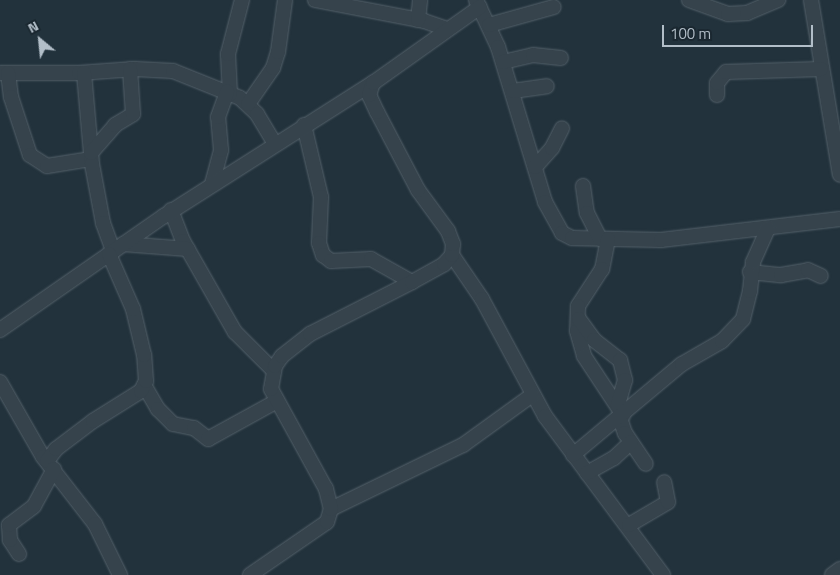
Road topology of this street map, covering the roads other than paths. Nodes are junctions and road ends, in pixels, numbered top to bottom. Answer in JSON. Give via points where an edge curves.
{"nodes":[{"id":1,"x":242,"y":0,"type":"edge"},
{"id":2,"x":285,"y":0,"type":"edge"},
{"id":3,"x":318,"y":0,"type":"edge"},
{"id":4,"x":420,"y":0,"type":"edge"},
{"id":5,"x":689,"y":0,"type":"edge"},
{"id":6,"x":778,"y":0,"type":"edge"},
{"id":7,"x":811,"y":0,"type":"edge"},
{"id":8,"x":478,"y":3,"type":"edge"},
{"id":9,"x":554,"y":7,"type":"dead end"},
{"id":10,"x":418,"y":20,"type":"junction"},
{"id":11,"x":489,"y":24,"type":"junction"},
{"id":12,"x":447,"y":29,"type":"junction"},
{"id":13,"x":560,"y":58,"type":"dead end"},
{"id":14,"x":503,"y":62,"type":"junction"},
{"id":15,"x":130,"y":69,"type":"junction"},
{"id":16,"x":821,"y":69,"type":"junction"},
{"id":17,"x":84,"y":72,"type":"junction"},
{"id":18,"x":4,"y":73,"type":"edge"},
{"id":19,"x":373,"y":83,"type":"junction"},
{"id":20,"x":547,"y":86,"type":"dead end"},
{"id":21,"x":513,"y":91,"type":"junction"},
{"id":22,"x":228,"y":93,"type":"junction"},
{"id":23,"x":717,"y":95,"type":"dead end"},
{"id":24,"x":248,"y":104,"type":"junction"},
{"id":25,"x":834,"y":105,"type":"edge"},
{"id":26,"x":304,"y":124,"type":"junction"},
{"id":27,"x":562,"y":128,"type":"dead end"},
{"id":28,"x":275,"y":144,"type":"junction"},
{"id":29,"x":91,"y":156,"type":"junction"},
{"id":30,"x":535,"y":167,"type":"junction"},
{"id":31,"x":840,"y":175,"type":"edge"},
{"id":32,"x":212,"y":184,"type":"junction"},
{"id":33,"x":583,"y":186,"type":"dead end"},
{"id":34,"x":171,"y":210,"type":"junction"},
{"id":35,"x":840,"y":219,"type":"edge"},
{"id":36,"x":768,"y":228,"type":"junction"},
{"id":37,"x":604,"y":239,"type":"junction"},
{"id":38,"x":188,"y":249,"type":"junction"},
{"id":39,"x":115,"y":250,"type":"junction"},
{"id":40,"x":452,"y":255,"type":"junction"},
{"id":41,"x":750,"y":272,"type":"junction"},
{"id":42,"x":821,"y":276,"type":"dead end"},
{"id":43,"x":412,"y":282,"type":"junction"},
{"id":44,"x":579,"y":319,"type":"junction"},
{"id":45,"x":0,"y":330,"type":"edge"},
{"id":46,"x":274,"y":371,"type":"junction"},
{"id":47,"x":0,"y":382,"type":"edge"},
{"id":48,"x":144,"y":385,"type":"junction"},
{"id":49,"x":532,"y":395,"type":"junction"},
{"id":50,"x":277,"y":401,"type":"junction"},
{"id":51,"x":621,"y":413,"type":"junction"},
{"id":52,"x":631,"y":442,"type":"junction"},
{"id":53,"x":573,"y":455,"type":"junction"},
{"id":54,"x":646,"y":464,"type":"dead end"},
{"id":55,"x":50,"y":465,"type":"junction"},
{"id":56,"x":588,"y":473,"type":"junction"},
{"id":57,"x":664,"y":482,"type":"dead end"},
{"id":58,"x":331,"y":509,"type":"junction"},
{"id":59,"x":629,"y":526,"type":"junction"},
{"id":60,"x":19,"y":554,"type":"dead end"},
{"id":61,"x":840,"y":569,"type":"edge"},
{"id":62,"x":120,"y":575,"type":"edge"},
{"id":63,"x":250,"y":575,"type":"edge"},
{"id":64,"x":663,"y":575,"type":"edge"},
{"id":65,"x":832,"y":575,"type":"edge"}],
"edges":[{"from":1,"to":22,"type":"street","via":[[228,54]]},
{"from":2,"to":24,"type":"street","via":[[273,68]]},
{"from":3,"to":10,"type":"street"},
{"from":4,"to":10,"type":"street"},
{"from":5,"to":6,"type":"street","via":[[728,14],[747,13]]},
{"from":7,"to":16,"type":"street"},
{"from":8,"to":11,"type":"street"},
{"from":8,"to":12,"type":"street"},
{"from":9,"to":11,"type":"street"},
{"from":10,"to":12,"type":"street"},
{"from":11,"to":14,"type":"street"},
{"from":12,"to":19,"type":"street"},
{"from":13,"to":14,"type":"street","via":[[534,55]]},
{"from":14,"to":21,"type":"street"},
{"from":15,"to":17,"type":"street"},
{"from":15,"to":22,"type":"street","via":[[174,72]]},
{"from":15,"to":29,"type":"street","via":[[134,114],[115,125]]},
{"from":16,"to":23,"type":"street","via":[[726,72],[717,83]]},
{"from":16,"to":25,"type":"street"},
{"from":17,"to":18,"type":"street"},
{"from":17,"to":29,"type":"street"},
{"from":18,"to":29,"type":"street","via":[[30,155],[47,166]]},
{"from":19,"to":26,"type":"street"},
{"from":19,"to":40,"type":"street","via":[[369,95],[418,190],[448,231],[453,244]]},
{"from":20,"to":21,"type":"street"},
{"from":21,"to":30,"type":"street"},
{"from":22,"to":24,"type":"street"},
{"from":22,"to":32,"type":"street","via":[[218,117],[221,150]]},
{"from":24,"to":28,"type":"street"},
{"from":25,"to":31,"type":"street"},
{"from":26,"to":28,"type":"street"},
{"from":26,"to":43,"type":"street","via":[[321,197],[319,243],[323,255],[331,261],[371,259]]},
{"from":27,"to":30,"type":"street","via":[[552,148]]},
{"from":28,"to":32,"type":"street"},
{"from":29,"to":39,"type":"street","via":[[103,223]]},
{"from":30,"to":37,"type":"street","via":[[545,202],[562,233],[572,238]]},
{"from":32,"to":34,"type":"street"},
{"from":33,"to":37,"type":"street","via":[[587,213]]},
{"from":34,"to":38,"type":"street"},
{"from":34,"to":39,"type":"street"},
{"from":35,"to":36,"type":"street"},
{"from":36,"to":37,"type":"street","via":[[661,240]]},
{"from":36,"to":41,"type":"street"},
{"from":37,"to":44,"type":"street","via":[[602,269],[578,306]]},
{"from":38,"to":39,"type":"street"},
{"from":38,"to":46,"type":"street","via":[[235,332]]},
{"from":39,"to":45,"type":"street"},
{"from":39,"to":48,"type":"street","via":[[144,355]]},
{"from":40,"to":43,"type":"street","via":[[444,264]]},
{"from":40,"to":49,"type":"street","via":[[482,299]]},
{"from":41,"to":42,"type":"street","via":[[782,275],[808,270]]},
{"from":41,"to":51,"type":"street","via":[[750,291],[743,319],[722,341],[689,359]]},
{"from":43,"to":46,"type":"street","via":[[310,334],[282,356]]},
{"from":44,"to":51,"type":"street","via":[[577,331],[584,356]]},
{"from":44,"to":51,"type":"street","via":[[594,340],[620,360],[625,380]]},
{"from":46,"to":50,"type":"street","via":[[271,389]]},
{"from":47,"to":55,"type":"street"},
{"from":48,"to":50,"type":"street","via":[[158,409],[173,424],[199,430],[208,439]]},
{"from":48,"to":55,"type":"street","via":[[56,450]]},
{"from":49,"to":53,"type":"street"},
{"from":49,"to":58,"type":"street","via":[[493,426],[455,450]]},
{"from":50,"to":58,"type":"street","via":[[326,489]]},
{"from":51,"to":52,"type":"street"},
{"from":51,"to":53,"type":"street"},
{"from":52,"to":54,"type":"street"},
{"from":52,"to":56,"type":"street","via":[[614,458]]},
{"from":53,"to":56,"type":"street"},
{"from":55,"to":60,"type":"street","via":[[34,506],[9,525],[10,540]]},
{"from":55,"to":62,"type":"street","via":[[96,524]]},
{"from":56,"to":59,"type":"street"},
{"from":57,"to":59,"type":"street","via":[[668,502]]},
{"from":58,"to":63,"type":"street","via":[[327,522]]},
{"from":59,"to":64,"type":"street"},
{"from":61,"to":65,"type":"street"}]}
